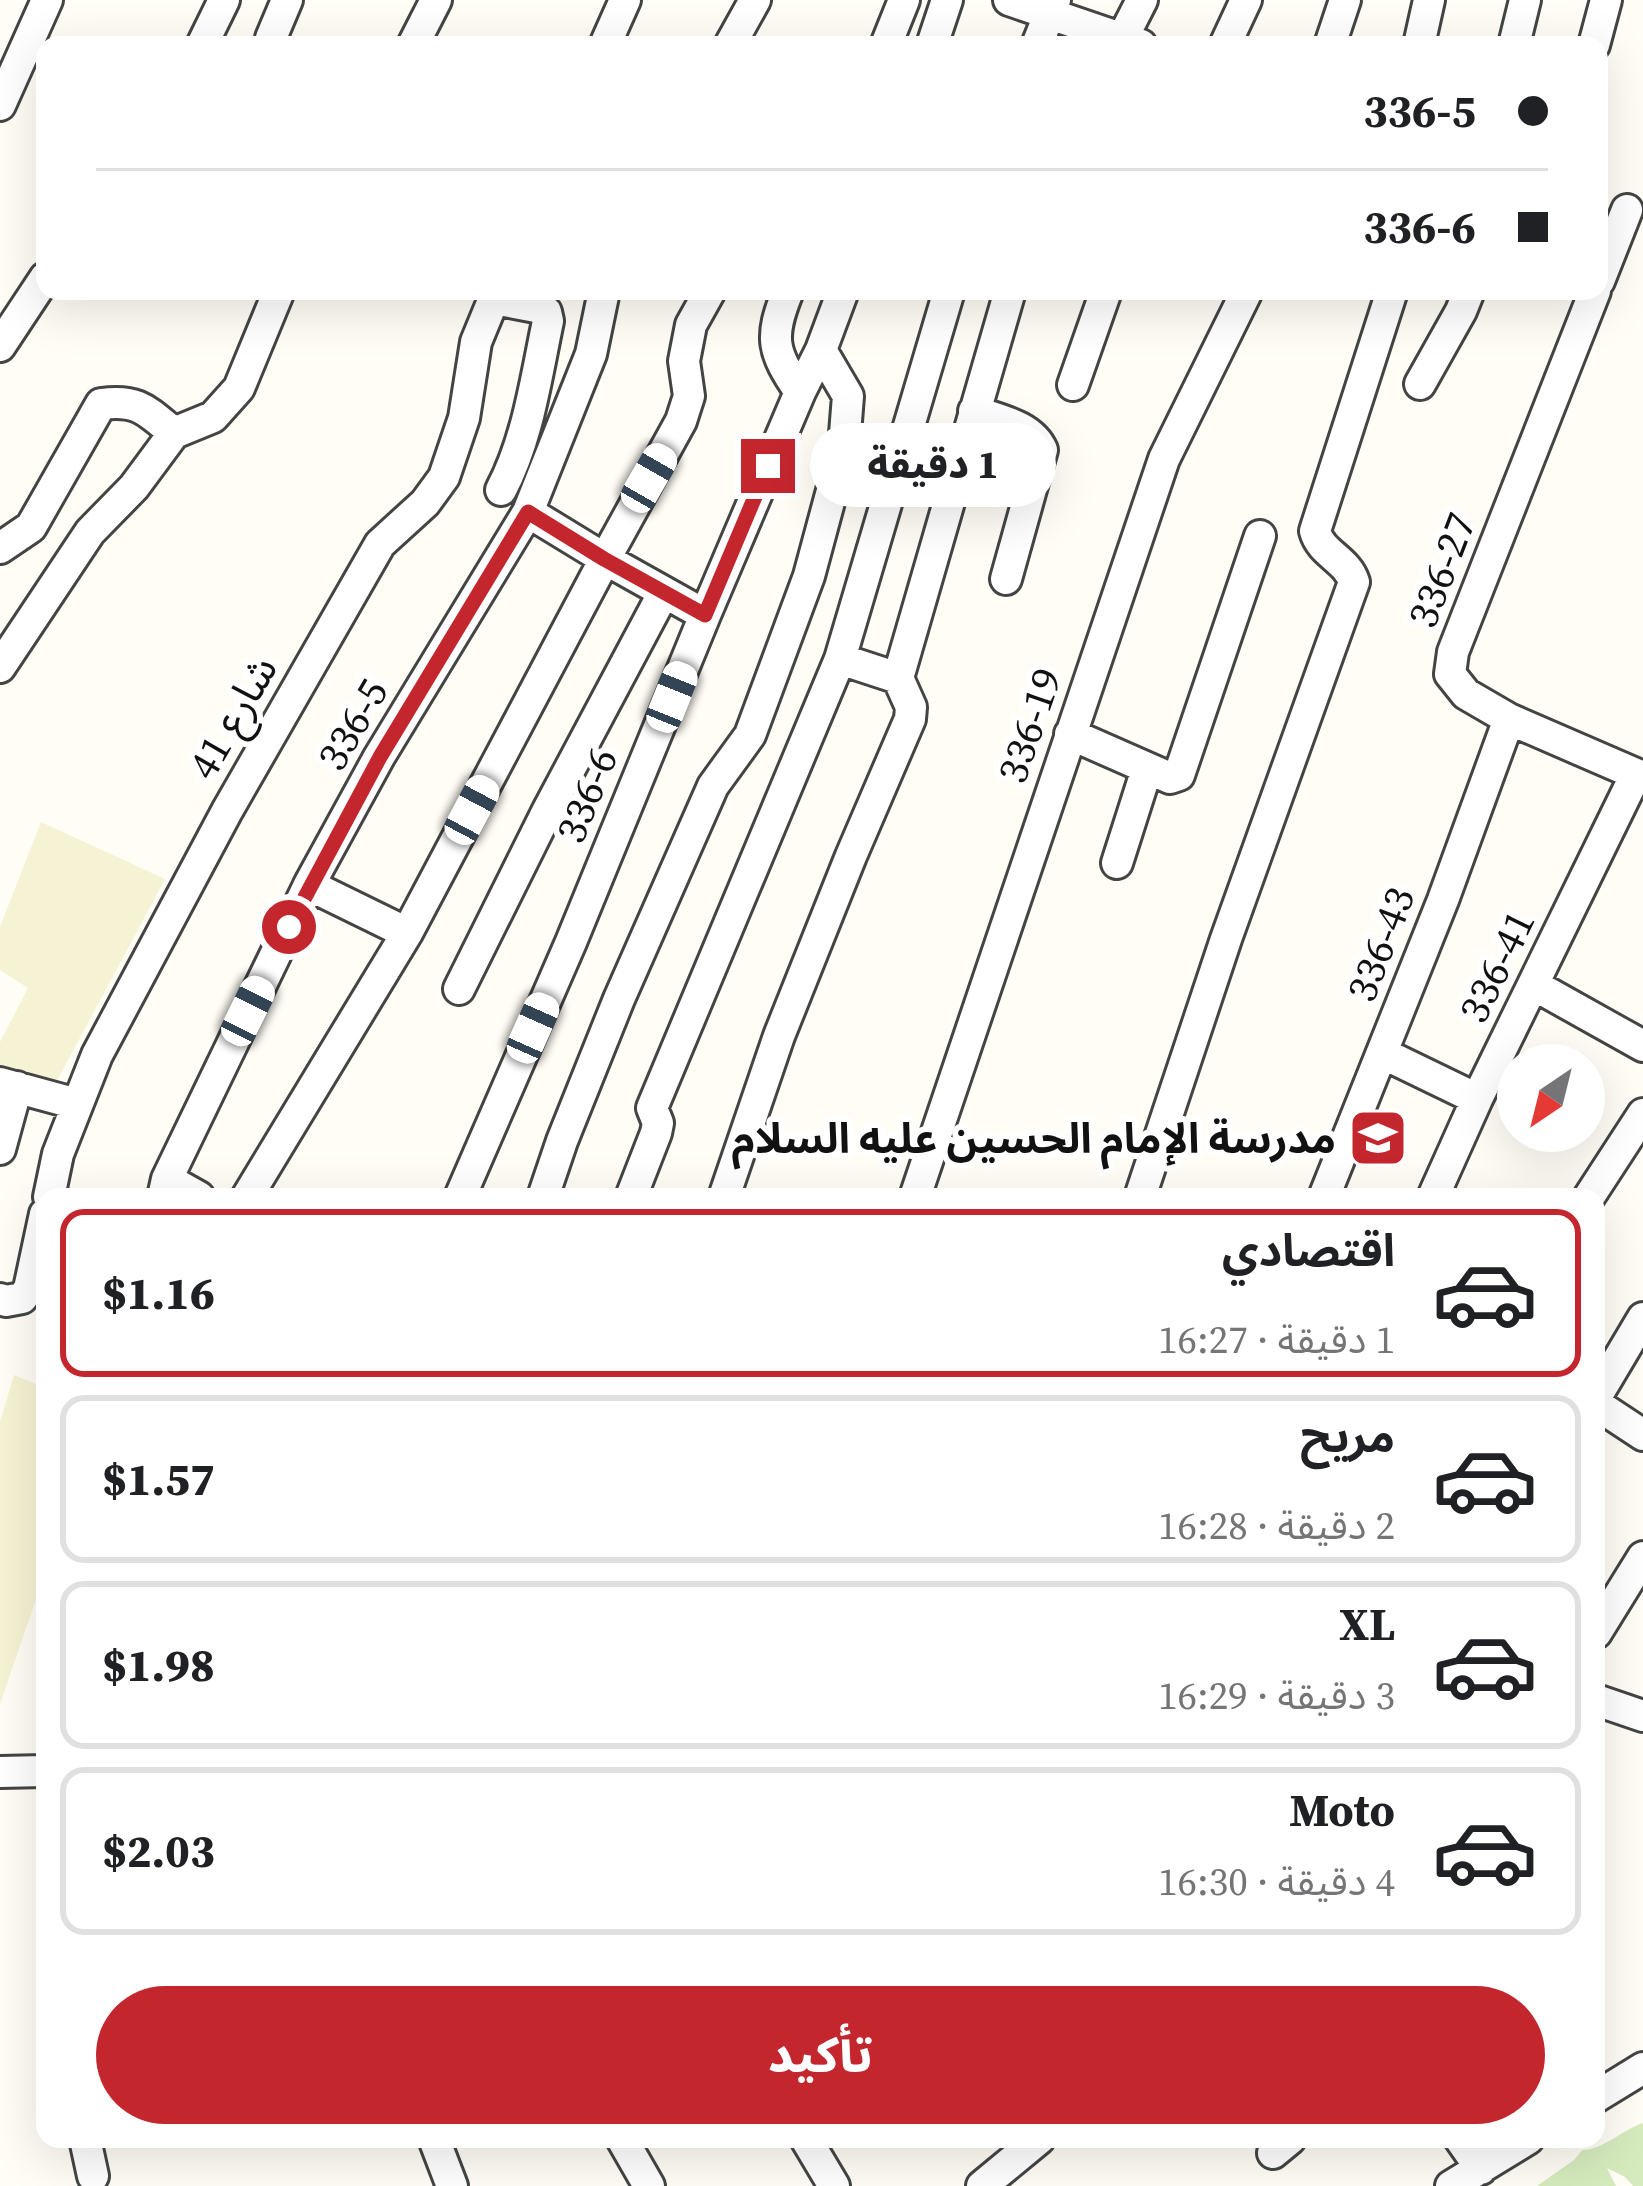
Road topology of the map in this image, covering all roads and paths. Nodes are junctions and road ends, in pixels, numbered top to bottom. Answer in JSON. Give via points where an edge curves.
{"nodes":[{"id":1,"x":47,"y":0,"type":"edge"},
{"id":2,"x":224,"y":0,"type":"edge"},
{"id":3,"x":287,"y":0,"type":"edge"},
{"id":4,"x":436,"y":0,"type":"edge"},
{"id":5,"x":625,"y":0,"type":"edge"},
{"id":6,"x":755,"y":0,"type":"edge"},
{"id":7,"x":904,"y":0,"type":"edge"},
{"id":8,"x":947,"y":0,"type":"edge"},
{"id":9,"x":1009,"y":0,"type":"edge"},
{"id":10,"x":1142,"y":0,"type":"edge"},
{"id":11,"x":1246,"y":0,"type":"edge"},
{"id":12,"x":1346,"y":0,"type":"edge"},
{"id":13,"x":1429,"y":0,"type":"edge"},
{"id":14,"x":1525,"y":0,"type":"edge"},
{"id":15,"x":1606,"y":0,"type":"edge"},
{"id":16,"x":1052,"y":7,"type":"edge"},
{"id":17,"x":206,"y":36,"type":"edge"},
{"id":18,"x":272,"y":36,"type":"edge"},
{"id":19,"x":418,"y":36,"type":"edge"},
{"id":20,"x":609,"y":36,"type":"edge"},
{"id":21,"x":735,"y":36,"type":"edge"},
{"id":22,"x":890,"y":36,"type":"edge"},
{"id":23,"x":935,"y":36,"type":"edge"},
{"id":24,"x":1041,"y":36,"type":"edge"},
{"id":25,"x":1112,"y":36,"type":"edge"},
{"id":26,"x":1129,"y":36,"type":"edge"},
{"id":27,"x":1229,"y":36,"type":"edge"},
{"id":28,"x":1333,"y":36,"type":"edge"},
{"id":29,"x":1421,"y":36,"type":"edge"},
{"id":30,"x":1516,"y":36,"type":"edge"},
{"id":31,"x":1596,"y":36,"type":"edge"},
{"id":32,"x":0,"y":105,"type":"edge"},
{"id":33,"x":1630,"y":209,"type":"edge"},
{"id":34,"x":1608,"y":260,"type":"edge"},
{"id":35,"x":36,"y":292,"type":"edge"},
{"id":36,"x":275,"y":300,"type":"edge"},
{"id":37,"x":494,"y":300,"type":"edge"},
{"id":38,"x":513,"y":300,"type":"edge"},
{"id":39,"x":602,"y":300,"type":"edge"},
{"id":40,"x":705,"y":300,"type":"edge"},
{"id":41,"x":785,"y":300,"type":"edge"},
{"id":42,"x":840,"y":300,"type":"edge"},
{"id":43,"x":946,"y":300,"type":"edge"},
{"id":44,"x":1007,"y":300,"type":"edge"},
{"id":45,"x":1103,"y":300,"type":"edge"},
{"id":46,"x":1243,"y":300,"type":"edge"},
{"id":47,"x":1389,"y":300,"type":"edge"},
{"id":48,"x":1465,"y":300,"type":"edge"},
{"id":49,"x":1591,"y":300,"type":"edge"},
{"id":50,"x":0,"y":346,"type":"edge"},
{"id":51,"x":821,"y":350,"type":"junction"},
{"id":52,"x":1420,"y":384,"type":"dead end"},
{"id":53,"x":1073,"y":385,"type":"dead end"},
{"id":54,"x":800,"y":392,"type":"junction"},
{"id":55,"x":974,"y":411,"type":"junction"},
{"id":56,"x":174,"y":433,"type":"junction"},
{"id":57,"x":501,"y":490,"type":"dead end"},
{"id":58,"x":528,"y":512,"type":"junction"},
{"id":59,"x":1260,"y":536,"type":"dead end"},
{"id":60,"x":0,"y":548,"type":"edge"},
{"id":61,"x":604,"y":559,"type":"junction"},
{"id":62,"x":1006,"y":579,"type":"dead end"},
{"id":63,"x":664,"y":592,"type":"junction"},
{"id":64,"x":705,"y":615,"type":"junction"},
{"id":65,"x":840,"y":659,"type":"junction"},
{"id":66,"x":0,"y":667,"type":"edge"},
{"id":67,"x":898,"y":678,"type":"junction"},
{"id":68,"x":1509,"y":719,"type":"junction"},
{"id":69,"x":1070,"y":734,"type":"junction"},
{"id":70,"x":1148,"y":769,"type":"junction"},
{"id":71,"x":1640,"y":775,"type":"edge"},
{"id":72,"x":1117,"y":863,"type":"dead end"},
{"id":73,"x":309,"y":885,"type":"junction"},
{"id":74,"x":407,"y":933,"type":"junction"},
{"id":75,"x":1534,"y":985,"type":"junction"},
{"id":76,"x":459,"y":989,"type":"dead end"},
{"id":77,"x":1643,"y":1046,"type":"edge"},
{"id":78,"x":1382,"y":1053,"type":"junction"},
{"id":79,"x":9,"y":1085,"type":"edge"},
{"id":80,"x":1477,"y":1099,"type":"junction"},
{"id":81,"x":77,"y":1104,"type":"junction"},
{"id":82,"x":1643,"y":1114,"type":"edge"},
{"id":83,"x":0,"y":1149,"type":"edge"},
{"id":84,"x":51,"y":1188,"type":"edge"},
{"id":85,"x":165,"y":1188,"type":"edge"},
{"id":86,"x":253,"y":1188,"type":"edge"},
{"id":87,"x":464,"y":1188,"type":"edge"},
{"id":88,"x":546,"y":1188,"type":"edge"},
{"id":89,"x":635,"y":1188,"type":"edge"},
{"id":90,"x":727,"y":1188,"type":"edge"},
{"id":91,"x":918,"y":1188,"type":"edge"},
{"id":92,"x":1143,"y":1188,"type":"edge"},
{"id":93,"x":1328,"y":1188,"type":"edge"},
{"id":94,"x":1437,"y":1188,"type":"edge"},
{"id":95,"x":1595,"y":1188,"type":"edge"},
{"id":96,"x":36,"y":1256,"type":"edge"},
{"id":97,"x":0,"y":1299,"type":"edge"},
{"id":98,"x":1643,"y":1318,"type":"edge"},
{"id":99,"x":1605,"y":1385,"type":"edge"},
{"id":100,"x":1605,"y":1408,"type":"edge"},
{"id":101,"x":1643,"y":1435,"type":"edge"},
{"id":102,"x":1643,"y":1557,"type":"edge"},
{"id":103,"x":1605,"y":1618,"type":"edge"},
{"id":104,"x":1605,"y":1703,"type":"edge"},
{"id":105,"x":1643,"y":1716,"type":"edge"},
{"id":106,"x":36,"y":1771,"type":"edge"},
{"id":107,"x":0,"y":1772,"type":"edge"},
{"id":108,"x":1643,"y":2068,"type":"edge"},
{"id":109,"x":1605,"y":2091,"type":"edge"},
{"id":110,"x":87,"y":2148,"type":"edge"},
{"id":111,"x":437,"y":2148,"type":"edge"},
{"id":112,"x":627,"y":2148,"type":"edge"},
{"id":113,"x":811,"y":2148,"type":"edge"},
{"id":114,"x":1028,"y":2148,"type":"edge"},
{"id":115,"x":1466,"y":2148,"type":"edge"},
{"id":116,"x":1514,"y":2148,"type":"edge"},
{"id":117,"x":1481,"y":2169,"type":"junction"},
{"id":118,"x":93,"y":2176,"type":"dead end"},
{"id":119,"x":452,"y":2186,"type":"edge"},
{"id":120,"x":649,"y":2186,"type":"edge"},
{"id":121,"x":834,"y":2186,"type":"edge"},
{"id":122,"x":982,"y":2186,"type":"edge"},
{"id":123,"x":1451,"y":2186,"type":"edge"}],
"edges":[{"from":1,"to":32,"type":"street"},
{"from":2,"to":17,"type":"street"},
{"from":3,"to":18,"type":"street"},
{"from":4,"to":19,"type":"street"},
{"from":5,"to":20,"type":"street"},
{"from":6,"to":21,"type":"street"},
{"from":7,"to":22,"type":"street"},
{"from":8,"to":23,"type":"street"},
{"from":9,"to":16,"type":"street"},
{"from":10,"to":26,"type":"street"},
{"from":11,"to":27,"type":"street"},
{"from":12,"to":28,"type":"street"},
{"from":13,"to":29,"type":"street"},
{"from":14,"to":30,"type":"street"},
{"from":15,"to":31,"type":"street"},
{"from":16,"to":24,"type":"street"},
{"from":16,"to":25,"type":"street"},
{"from":33,"to":34,"type":"street"},
{"from":35,"to":50,"type":"street"},
{"from":36,"to":56,"type":"street","via":[[239,388],[213,417]]},
{"from":37,"to":81,"type":"street","name":"شارع 41","via":[[444,477],[380,544],[227,811]]},
{"from":38,"to":57,"type":"street","via":[[546,312],[548,321],[525,427]]},
{"from":39,"to":58,"type":"street","name":"336-5","via":[[591,354]]},
{"from":40,"to":61,"type":"street","via":[[691,325],[681,422]]},
{"from":41,"to":54,"type":"street","via":[[774,340]]},
{"from":42,"to":51,"type":"street","name":"336-6"},
{"from":43,"to":65,"type":"street"},
{"from":44,"to":55,"type":"street"},
{"from":45,"to":53,"type":"street"},
{"from":46,"to":69,"type":"street","name":"336-19","via":[[1164,459]]},
{"from":47,"to":92,"type":"street","via":[[1315,531],[1354,582]]},
{"from":48,"to":52,"type":"street"},
{"from":49,"to":68,"type":"street","name":"336-27","via":[[1454,652],[1450,674],[1466,694]]},
{"from":51,"to":54,"type":"street","name":"336-6"},
{"from":51,"to":88,"type":"street","via":[[848,396],[844,446],[809,576],[750,735],[713,786]]},
{"from":54,"to":64,"type":"street","name":"336-6"},
{"from":55,"to":62,"type":"street","via":[[1025,430],[1042,450]]},
{"from":55,"to":67,"type":"street"},
{"from":56,"to":60,"type":"street","via":[[141,406],[101,404],[31,526]]},
{"from":56,"to":66,"type":"street","via":[[90,532]]},
{"from":58,"to":61,"type":"street"},
{"from":58,"to":73,"type":"street","name":"336-5"},
{"from":59,"to":70,"type":"street","via":[[1179,775]]},
{"from":61,"to":63,"type":"street"},
{"from":61,"to":74,"type":"street"},
{"from":63,"to":64,"type":"street"},
{"from":63,"to":76,"type":"street"},
{"from":64,"to":87,"type":"street","name":"336-6"},
{"from":65,"to":67,"type":"street"},
{"from":65,"to":89,"type":"street","via":[[652,1108],[658,1124]]},
{"from":67,"to":90,"type":"street","via":[[910,718],[779,1036]]},
{"from":68,"to":71,"type":"street","name":"336-27"},
{"from":68,"to":78,"type":"street","name":"336-43"},
{"from":69,"to":70,"type":"street"},
{"from":69,"to":91,"type":"street","name":"336-19"},
{"from":70,"to":72,"type":"street"},
{"from":71,"to":75,"type":"street","name":"336-41"},
{"from":73,"to":74,"type":"street"},
{"from":73,"to":85,"type":"street","name":"336-5"},
{"from":74,"to":86,"type":"street"},
{"from":75,"to":77,"type":"street"},
{"from":75,"to":80,"type":"street","name":"336-41"},
{"from":78,"to":80,"type":"street"},
{"from":78,"to":93,"type":"street","name":"336-43"},
{"from":79,"to":81,"type":"street"},
{"from":79,"to":83,"type":"street"},
{"from":80,"to":94,"type":"street","name":"336-41"},
{"from":81,"to":84,"type":"street","name":"شارع 41"},
{"from":82,"to":95,"type":"street"},
{"from":96,"to":97,"type":"street","via":[[22,1298]]},
{"from":98,"to":99,"type":"street"},
{"from":100,"to":101,"type":"street"},
{"from":102,"to":103,"type":"street"},
{"from":104,"to":105,"type":"street"},
{"from":106,"to":107,"type":"street"},
{"from":108,"to":109,"type":"street"},
{"from":110,"to":118,"type":"street"},
{"from":111,"to":119,"type":"street"},
{"from":112,"to":120,"type":"street"},
{"from":113,"to":121,"type":"street"},
{"from":114,"to":122,"type":"street"},
{"from":115,"to":117,"type":"street"},
{"from":116,"to":117,"type":"street"},
{"from":117,"to":123,"type":"street"}]}
